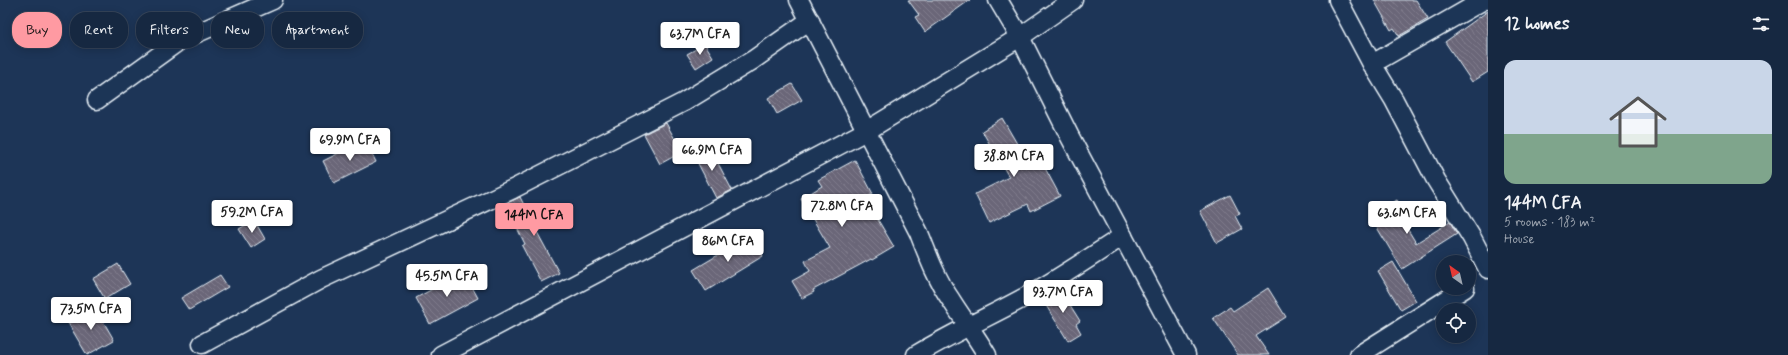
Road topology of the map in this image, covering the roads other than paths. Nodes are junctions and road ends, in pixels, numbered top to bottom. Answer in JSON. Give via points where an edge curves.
{"nodes":[{"id":1,"x":273,"y":0,"type":"edge"},
{"id":2,"x":800,"y":0,"type":"edge"},
{"id":3,"x":998,"y":0,"type":"edge"},
{"id":4,"x":1073,"y":0,"type":"edge"},
{"id":5,"x":1338,"y":0,"type":"edge"},
{"id":6,"x":1484,"y":0,"type":"edge"},
{"id":7,"x":810,"y":20,"type":"junction"},
{"id":8,"x":1020,"y":37,"type":"junction"},
{"id":9,"x":1372,"y":64,"type":"junction"},
{"id":10,"x":97,"y":100,"type":"dead end"},
{"id":11,"x":868,"y":130,"type":"junction"},
{"id":12,"x":1123,"y":236,"type":"junction"},
{"id":13,"x":1488,"y":269,"type":"edge"},
{"id":14,"x":1488,"y":273,"type":"edge"},
{"id":15,"x":1476,"y":281,"type":"edge"},
{"id":16,"x":1454,"y":295,"type":"edge"},
{"id":17,"x":971,"y":326,"type":"junction"},
{"id":18,"x":202,"y":344,"type":"dead end"},
{"id":19,"x":440,"y":355,"type":"edge"},
{"id":20,"x":916,"y":355,"type":"edge"},
{"id":21,"x":987,"y":355,"type":"edge"},
{"id":22,"x":1186,"y":355,"type":"edge"},
{"id":23,"x":1360,"y":355,"type":"edge"}],
"edges":[{"from":1,"to":10,"type":"street","via":[[179,41]]},
{"from":2,"to":7,"type":"street"},
{"from":3,"to":8,"type":"street"},
{"from":4,"to":8,"type":"street"},
{"from":5,"to":9,"type":"street"},
{"from":6,"to":9,"type":"street"},
{"from":7,"to":11,"type":"street"},
{"from":7,"to":18,"type":"street","via":[[753,60],[684,102],[513,189],[321,279]]},
{"from":8,"to":11,"type":"street"},
{"from":8,"to":12,"type":"street"},
{"from":9,"to":13,"type":"street"},
{"from":11,"to":17,"type":"street","via":[[919,233],[934,270],[950,300]]},
{"from":11,"to":19,"type":"street"},
{"from":12,"to":17,"type":"street","via":[[1043,287]]},
{"from":12,"to":22,"type":"street"},
{"from":14,"to":15,"type":"street"},
{"from":16,"to":23,"type":"street"},
{"from":17,"to":20,"type":"street"},
{"from":17,"to":21,"type":"street"}]}
